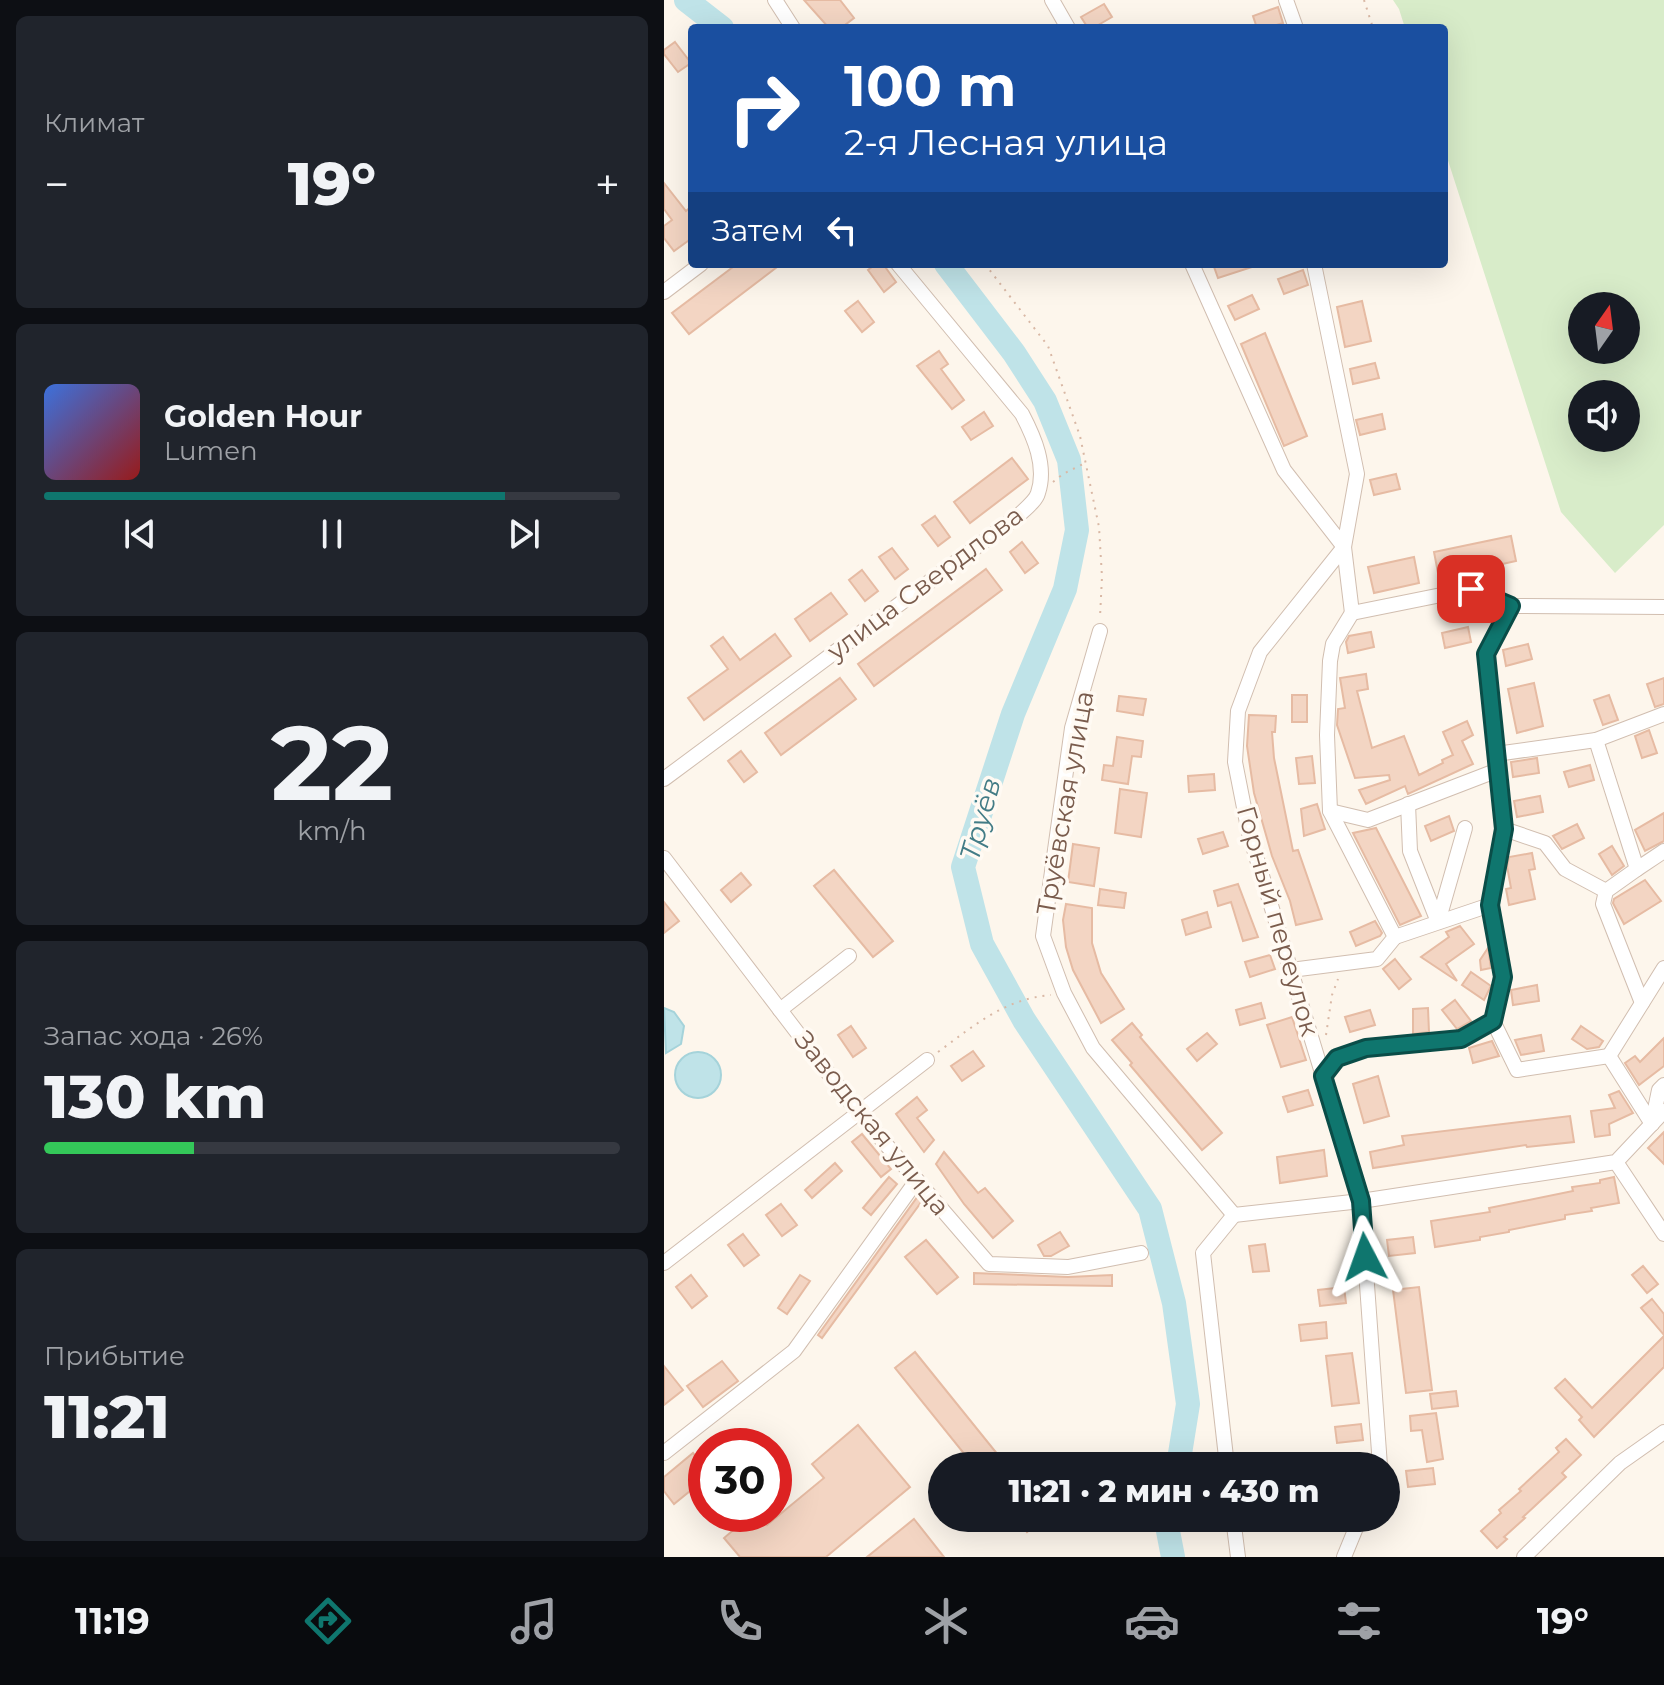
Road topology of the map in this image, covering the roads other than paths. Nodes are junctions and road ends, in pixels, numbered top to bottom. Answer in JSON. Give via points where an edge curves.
{"nodes":[{"id":1,"x":775,"y":0,"type":"edge"},
{"id":2,"x":1052,"y":0,"type":"edge"},
{"id":3,"x":1286,"y":0,"type":"edge"},
{"id":4,"x":790,"y":24,"type":"edge"},
{"id":5,"x":1066,"y":24,"type":"edge"},
{"id":6,"x":1295,"y":24,"type":"edge"},
{"id":7,"x":696,"y":268,"type":"edge"},
{"id":8,"x":901,"y":268,"type":"edge"},
{"id":9,"x":1194,"y":268,"type":"edge"},
{"id":10,"x":1315,"y":268,"type":"edge"},
{"id":11,"x":664,"y":292,"type":"edge"},
{"id":12,"x":1344,"y":547,"type":"junction"},
{"id":13,"x":1511,"y":606,"type":"junction"},
{"id":14,"x":1664,"y":607,"type":"edge"},
{"id":15,"x":1352,"y":613,"type":"junction"},
{"id":16,"x":1100,"y":631,"type":"road end"},
{"id":17,"x":1664,"y":714,"type":"edge"},
{"id":18,"x":1596,"y":740,"type":"junction"},
{"id":19,"x":1496,"y":754,"type":"junction"},
{"id":20,"x":1498,"y":770,"type":"junction"},
{"id":21,"x":664,"y":779,"type":"edge"},
{"id":22,"x":1408,"y":804,"type":"junction"},
{"id":23,"x":1330,"y":811,"type":"junction"},
{"id":24,"x":1465,"y":828,"type":"dead end"},
{"id":25,"x":1504,"y":829,"type":"junction"},
{"id":26,"x":1664,"y":851,"type":"edge"},
{"id":27,"x":664,"y":858,"type":"edge"},
{"id":28,"x":1637,"y":869,"type":"junction"},
{"id":29,"x":1606,"y":891,"type":"junction"},
{"id":30,"x":1490,"y":905,"type":"junction"},
{"id":31,"x":1438,"y":922,"type":"junction"},
{"id":32,"x":1395,"y":937,"type":"junction"},
{"id":33,"x":849,"y":956,"type":"dead end"},
{"id":34,"x":1664,"y":968,"type":"edge"},
{"id":35,"x":1291,"y":970,"type":"junction"},
{"id":36,"x":1642,"y":1003,"type":"junction"},
{"id":37,"x":780,"y":1010,"type":"junction"},
{"id":38,"x":1493,"y":1021,"type":"junction"},
{"id":39,"x":1609,"y":1056,"type":"junction"},
{"id":40,"x":927,"y":1060,"type":"road end"},
{"id":41,"x":1323,"y":1076,"type":"junction"},
{"id":42,"x":1664,"y":1085,"type":"edge"},
{"id":43,"x":1664,"y":1111,"type":"edge"},
{"id":44,"x":858,"y":1112,"type":"junction"},
{"id":45,"x":1652,"y":1124,"type":"junction"},
{"id":46,"x":1616,"y":1162,"type":"junction"},
{"id":47,"x":917,"y":1180,"type":"junction"},
{"id":48,"x":1361,"y":1201,"type":"junction"},
{"id":49,"x":1234,"y":1215,"type":"junction"},
{"id":50,"x":1664,"y":1234,"type":"edge"},
{"id":51,"x":1141,"y":1253,"type":"dead end"},
{"id":52,"x":664,"y":1263,"type":"edge"},
{"id":53,"x":1664,"y":1432,"type":"edge"},
{"id":54,"x":1225,"y":1452,"type":"edge"},
{"id":55,"x":1379,"y":1452,"type":"edge"},
{"id":56,"x":664,"y":1453,"type":"edge"},
{"id":57,"x":1235,"y":1532,"type":"edge"},
{"id":58,"x":1354,"y":1532,"type":"edge"},
{"id":59,"x":1343,"y":1556,"type":"edge"},
{"id":60,"x":1238,"y":1557,"type":"edge"},
{"id":61,"x":1524,"y":1557,"type":"edge"}],
"edges":[{"from":1,"to":4,"type":"street"},
{"from":2,"to":5,"type":"street"},
{"from":3,"to":6,"type":"street"},
{"from":7,"to":11,"type":"street"},
{"from":8,"to":21,"type":"street","name":"улица Свердлова","via":[[1022,414],[1035,439],[1041,469],[1038,495],[1018,516]]},
{"from":9,"to":12,"type":"street","via":[[1284,470]]},
{"from":10,"to":12,"type":"street","via":[[1357,474]]},
{"from":12,"to":15,"type":"street"},
{"from":12,"to":35,"type":"street","name":"Горный переулок","via":[[1260,652],[1238,711],[1235,762],[1249,833]]},
{"from":13,"to":14,"type":"street"},
{"from":13,"to":15,"type":"street","via":[[1471,589]]},
{"from":13,"to":19,"type":"street","via":[[1486,654]]},
{"from":15,"to":23,"type":"street","via":[[1333,644],[1330,661]]},
{"from":16,"to":49,"type":"street","name":"Труёвская улица","via":[[1072,728],[1043,936],[1064,993],[1093,1048]]},
{"from":17,"to":18,"type":"street"},
{"from":18,"to":19,"type":"street"},
{"from":18,"to":28,"type":"street"},
{"from":19,"to":20,"type":"street"},
{"from":20,"to":22,"type":"street"},
{"from":20,"to":25,"type":"street"},
{"from":22,"to":23,"type":"street","via":[[1368,820]]},
{"from":22,"to":31,"type":"street","via":[[1410,851]]},
{"from":23,"to":32,"type":"street"},
{"from":24,"to":31,"type":"street"},
{"from":25,"to":29,"type":"street","via":[[1545,843],[1565,869]]},
{"from":25,"to":30,"type":"street"},
{"from":26,"to":28,"type":"street"},
{"from":27,"to":37,"type":"street","name":"Заводская улица"},
{"from":28,"to":29,"type":"street"},
{"from":29,"to":36,"type":"street","via":[[1603,904]]},
{"from":30,"to":31,"type":"street"},
{"from":30,"to":38,"type":"street","via":[[1503,977]]},
{"from":31,"to":32,"type":"street"},
{"from":32,"to":35,"type":"street","via":[[1377,959]]},
{"from":33,"to":37,"type":"street"},
{"from":34,"to":36,"type":"street"},
{"from":35,"to":41,"type":"street","name":"Горный переулок"},
{"from":36,"to":39,"type":"street"},
{"from":37,"to":44,"type":"street","name":"Заводская улица"},
{"from":38,"to":39,"type":"street","via":[[1517,1070]]},
{"from":38,"to":41,"type":"street","via":[[1461,1039],[1366,1048],[1337,1058]]},
{"from":39,"to":45,"type":"street"},
{"from":40,"to":44,"type":"street"},
{"from":41,"to":48,"type":"street","name":"Горный переулок"},
{"from":42,"to":45,"type":"street"},
{"from":43,"to":45,"type":"street"},
{"from":44,"to":47,"type":"street","name":"Заводская улица"},
{"from":44,"to":52,"type":"street"},
{"from":45,"to":46,"type":"street"},
{"from":46,"to":48,"type":"street"},
{"from":46,"to":50,"type":"street"},
{"from":47,"to":51,"type":"street","name":"Заводская улица","via":[[989,1264],[1068,1267]]},
{"from":47,"to":56,"type":"street","via":[[794,1351]]},
{"from":48,"to":49,"type":"street"},
{"from":48,"to":55,"type":"street","name":"Горный переулок"},
{"from":49,"to":54,"type":"street","via":[[1203,1253]]},
{"from":53,"to":61,"type":"street","via":[[1620,1463]]},
{"from":57,"to":60,"type":"street"},
{"from":58,"to":59,"type":"street"}]}
